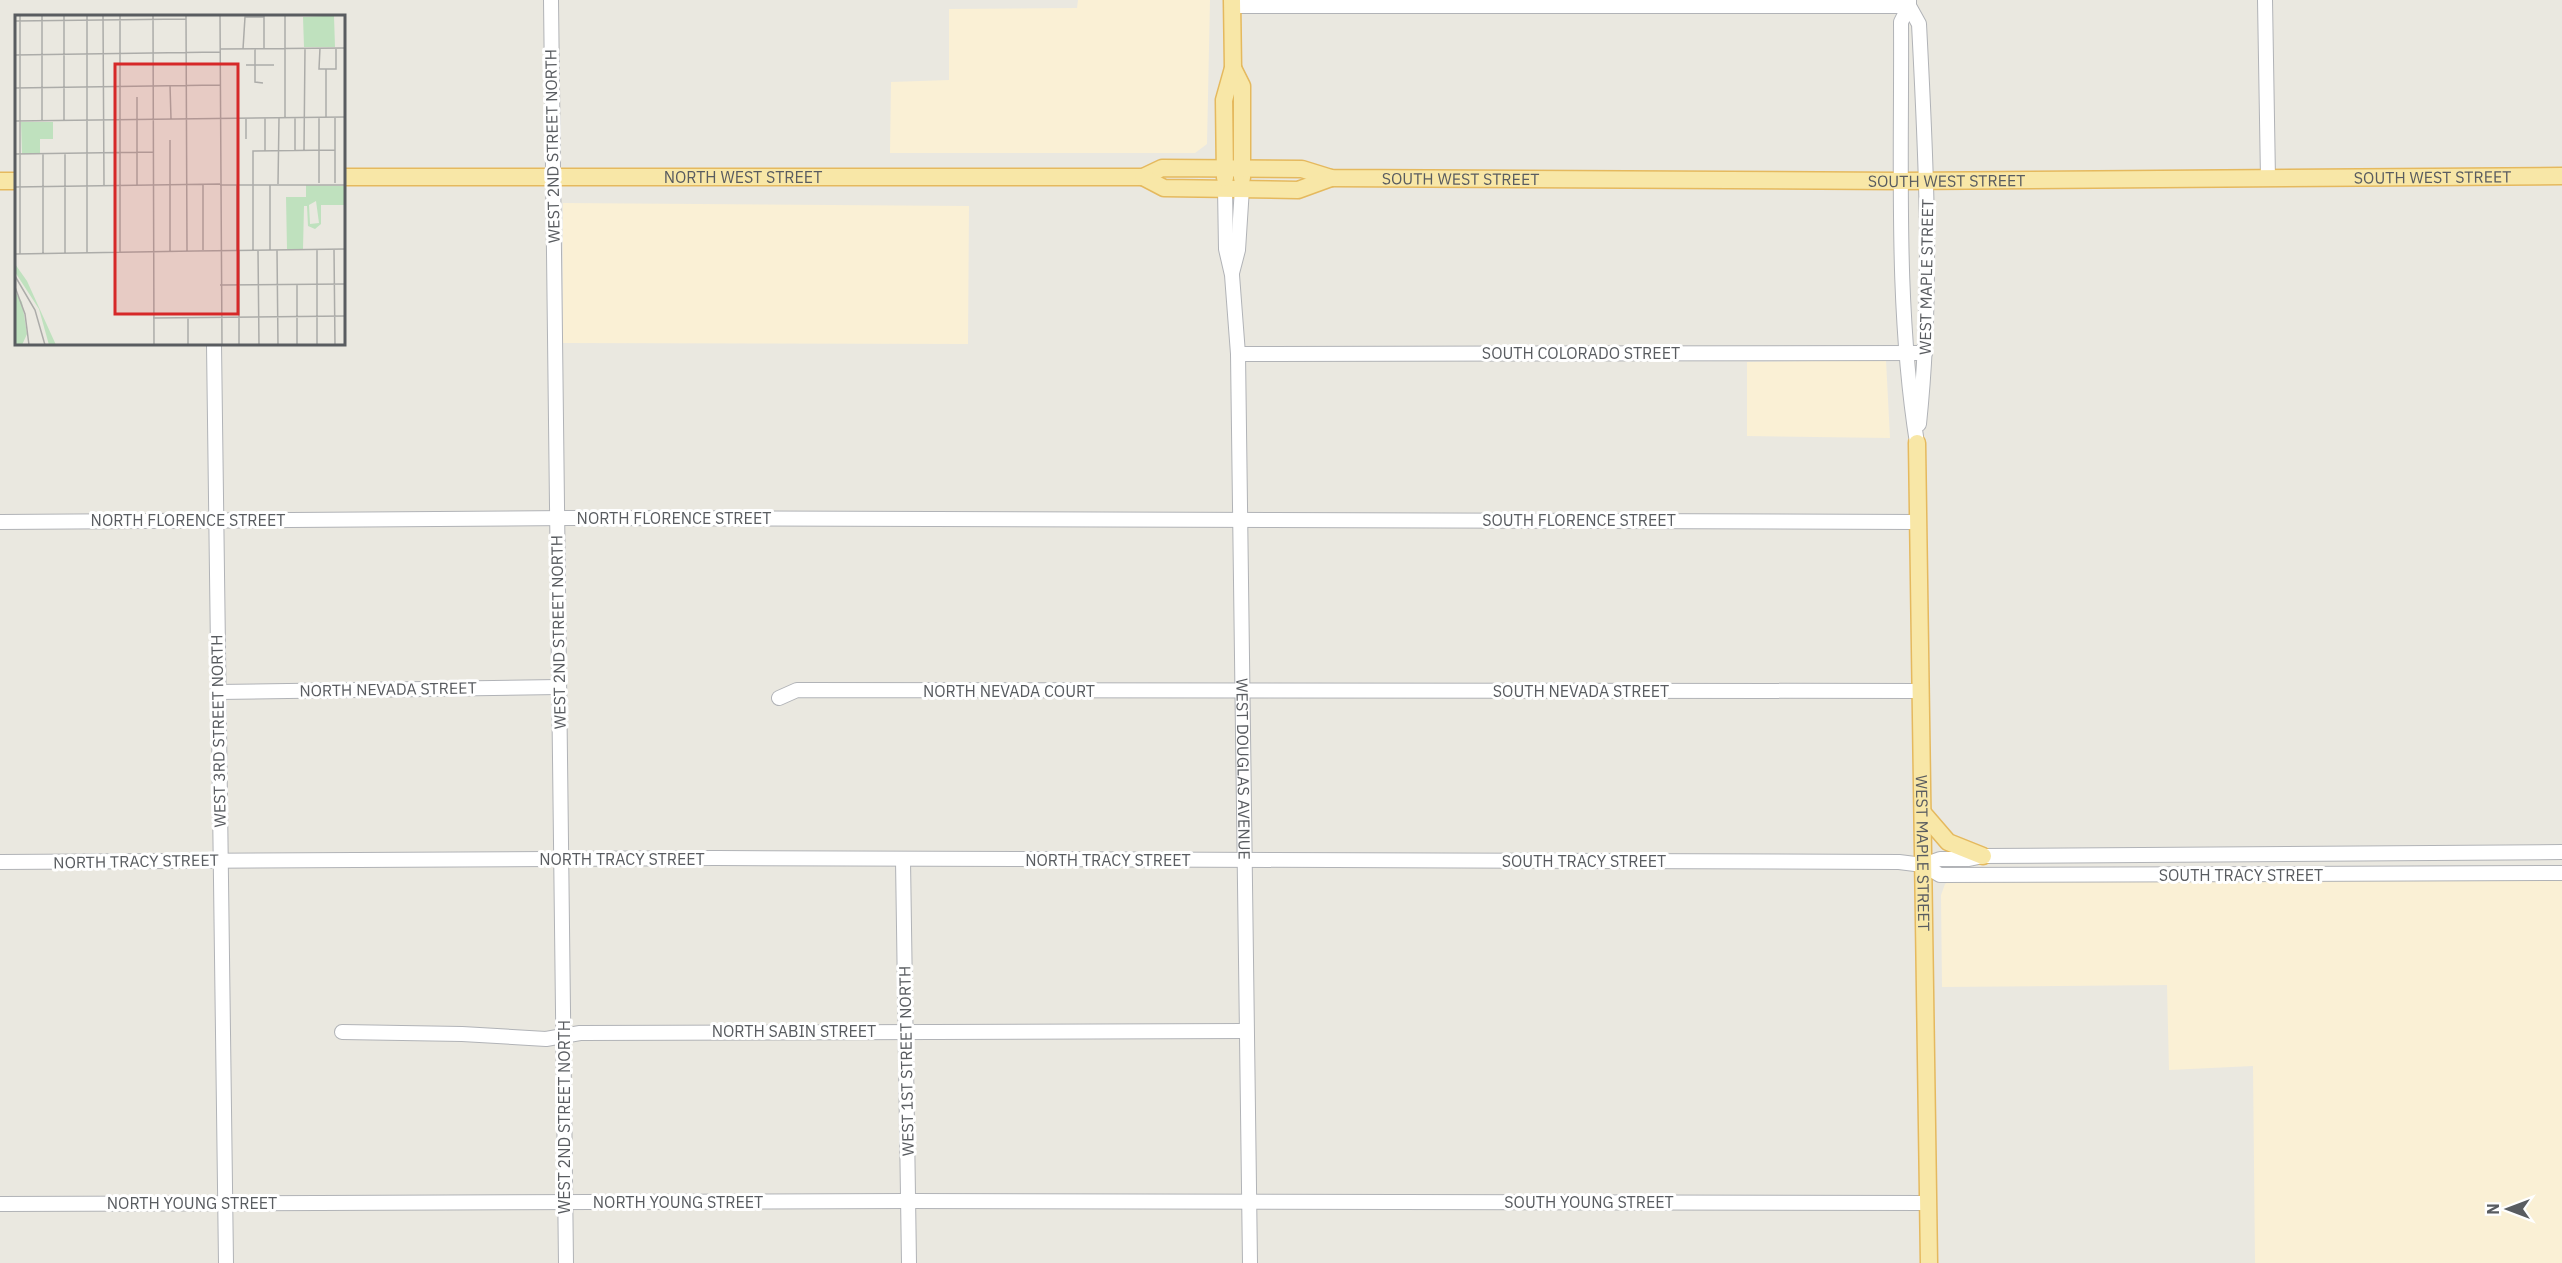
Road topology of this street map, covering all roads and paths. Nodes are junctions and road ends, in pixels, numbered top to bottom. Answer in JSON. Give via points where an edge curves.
{"nodes":[{"id":1,"x":551,"y":0,"type":"edge"},
{"id":2,"x":2265,"y":0,"type":"edge"},
{"id":3,"x":1232,"y":3,"type":"edge"},
{"id":4,"x":1909,"y":3,"type":"edge"},
{"id":5,"x":1233,"y":68,"type":"junction"},
{"id":6,"x":1225,"y":168,"type":"junction"},
{"id":7,"x":1242,"y":169,"type":"junction"},
{"id":8,"x":2562,"y":176,"type":"edge"},
{"id":9,"x":345,"y":177,"type":"edge"},
{"id":10,"x":553,"y":177,"type":"junction"},
{"id":11,"x":1143,"y":177,"type":"junction"},
{"id":12,"x":1331,"y":178,"type":"junction"},
{"id":13,"x":2268,"y":179,"type":"junction"},
{"id":14,"x":1902,"y":181,"type":"junction"},
{"id":15,"x":1927,"y":181,"type":"junction"},
{"id":16,"x":1233,"y":188,"type":"junction"},
{"id":17,"x":1904,"y":268,"type":"junction"},
{"id":18,"x":1926,"y":268,"type":"junction"},
{"id":19,"x":214,"y":345,"type":"edge"},
{"id":20,"x":1905,"y":353,"type":"junction"},
{"id":21,"x":1925,"y":353,"type":"junction"},
{"id":22,"x":1238,"y":354,"type":"junction"},
{"id":23,"x":1917,"y":443,"type":"junction"},
{"id":24,"x":557,"y":518,"type":"junction"},
{"id":25,"x":1240,"y":518,"type":"junction"},
{"id":26,"x":216,"y":519,"type":"junction"},
{"id":27,"x":0,"y":522,"type":"edge"},
{"id":28,"x":1918,"y":522,"type":"junction"},
{"id":29,"x":559,"y":687,"type":"junction"},
{"id":30,"x":1242,"y":691,"type":"junction"},
{"id":31,"x":1920,"y":691,"type":"junction"},
{"id":32,"x":218,"y":692,"type":"junction"},
{"id":33,"x":779,"y":699,"type":"dead end"},
{"id":34,"x":1923,"y":813,"type":"junction"},
{"id":35,"x":2562,"y":852,"type":"edge"},
{"id":36,"x":1983,"y":856,"type":"junction"},
{"id":37,"x":561,"y":859,"type":"junction"},
{"id":38,"x":220,"y":860,"type":"junction"},
{"id":39,"x":903,"y":860,"type":"junction"},
{"id":40,"x":1244,"y":860,"type":"junction"},
{"id":41,"x":0,"y":862,"type":"edge"},
{"id":42,"x":1923,"y":865,"type":"junction"},
{"id":43,"x":2562,"y":873,"type":"edge"},
{"id":44,"x":905,"y":1030,"type":"junction"},
{"id":45,"x":1246,"y":1031,"type":"junction"},
{"id":46,"x":342,"y":1032,"type":"dead end"},
{"id":47,"x":564,"y":1036,"type":"junction"},
{"id":48,"x":908,"y":1201,"type":"junction"},
{"id":49,"x":1249,"y":1201,"type":"junction"},
{"id":50,"x":565,"y":1202,"type":"junction"},
{"id":51,"x":225,"y":1203,"type":"junction"},
{"id":52,"x":1929,"y":1203,"type":"junction"},
{"id":53,"x":0,"y":1204,"type":"edge"},
{"id":54,"x":226,"y":1263,"type":"edge"},
{"id":55,"x":566,"y":1263,"type":"edge"},
{"id":56,"x":909,"y":1263,"type":"edge"},
{"id":57,"x":1250,"y":1263,"type":"edge"},
{"id":58,"x":1929,"y":1263,"type":"edge"}],
"edges":[{"from":1,"to":10,"type":"street","name":"WEST 2ND STREET NORTH"},
{"from":2,"to":13,"type":"street"},
{"from":3,"to":4,"type":"street"},
{"from":3,"to":5,"type":"main road","name":"WEST DOUGLAS AVENUE"},
{"from":4,"to":14,"type":"street","name":"WEST MAPLE STREET","via":[[1901,22]]},
{"from":4,"to":15,"type":"street","name":"WEST MAPLE STREET","via":[[1919,24]]},
{"from":5,"to":6,"type":"main road","name":"WEST DOUGLAS AVENUE","via":[[1224,100]]},
{"from":5,"to":7,"type":"main road","name":"WEST DOUGLAS AVENUE","via":[[1242,86]]},
{"from":6,"to":7,"type":"main road","name":"SOUTH WEST STREET"},
{"from":6,"to":11,"type":"main road","name":"NORTH WEST STREET","via":[[1162,168]]},
{"from":6,"to":16,"type":"main road","name":"WEST DOUGLAS AVENUE"},
{"from":7,"to":12,"type":"main road","name":"SOUTH WEST STREET","via":[[1302,169]]},
{"from":7,"to":16,"type":"main road","name":"WEST DOUGLAS AVENUE"},
{"from":8,"to":13,"type":"main road","name":"SOUTH WEST STREET"},
{"from":9,"to":10,"type":"main road","name":"NORTH WEST STREET"},
{"from":10,"to":11,"type":"main road","name":"NORTH WEST STREET"},
{"from":10,"to":24,"type":"street","name":"WEST 2ND STREET NORTH"},
{"from":11,"to":16,"type":"main road","name":"NORTH WEST STREET","via":[[1164,188]]},
{"from":12,"to":14,"type":"main road","name":"SOUTH WEST STREET"},
{"from":12,"to":16,"type":"main road","name":"SOUTH WEST STREET","via":[[1298,190]]},
{"from":13,"to":15,"type":"main road","name":"SOUTH WEST STREET"},
{"from":14,"to":15,"type":"main road","name":"SOUTH WEST STREET"},
{"from":14,"to":17,"type":"street","name":"WEST MAPLE STREET"},
{"from":15,"to":18,"type":"street","name":"WEST MAPLE STREET"},
{"from":16,"to":22,"type":"street","name":"WEST DOUGLAS AVENUE","via":[[1226,249],[1232,275]]},
{"from":17,"to":18,"type":"street"},
{"from":17,"to":20,"type":"street","name":"WEST MAPLE STREET"},
{"from":18,"to":21,"type":"street","name":"WEST MAPLE STREET"},
{"from":19,"to":26,"type":"street","name":"WEST 3RD STREET NORTH"},
{"from":20,"to":21,"type":"street","name":"SOUTH COLORADO STREET"},
{"from":20,"to":22,"type":"street","name":"SOUTH COLORADO STREET"},
{"from":20,"to":23,"type":"street","name":"WEST MAPLE STREET"},
{"from":21,"to":23,"type":"street","name":"WEST MAPLE STREET"},
{"from":22,"to":25,"type":"street","name":"WEST DOUGLAS AVENUE"},
{"from":23,"to":28,"type":"main road","name":"WEST MAPLE STREET"},
{"from":24,"to":25,"type":"street","name":"NORTH FLORENCE STREET"},
{"from":24,"to":26,"type":"street","name":"NORTH FLORENCE STREET"},
{"from":24,"to":29,"type":"street","name":"WEST 2ND STREET NORTH"},
{"from":25,"to":28,"type":"street","name":"SOUTH FLORENCE STREET"},
{"from":25,"to":30,"type":"street","name":"WEST DOUGLAS AVENUE"},
{"from":26,"to":27,"type":"street","name":"NORTH FLORENCE STREET"},
{"from":26,"to":32,"type":"street","name":"WEST 3RD STREET NORTH"},
{"from":28,"to":31,"type":"main road","name":"WEST MAPLE STREET"},
{"from":29,"to":32,"type":"street","name":"NORTH NEVADA STREET"},
{"from":29,"to":37,"type":"street","name":"WEST 2ND STREET NORTH"},
{"from":30,"to":31,"type":"street","name":"SOUTH NEVADA STREET"},
{"from":30,"to":33,"type":"street","name":"NORTH NEVADA COURT","via":[[797,690]]},
{"from":30,"to":40,"type":"street","name":"WEST DOUGLAS AVENUE"},
{"from":31,"to":34,"type":"main road","name":"WEST MAPLE STREET"},
{"from":32,"to":38,"type":"street","name":"WEST 3RD STREET NORTH"},
{"from":34,"to":36,"type":"main road","via":[[1948,842]]},
{"from":34,"to":42,"type":"main road","name":"WEST MAPLE STREET"},
{"from":35,"to":36,"type":"street","name":"SOUTH TRACY STREET"},
{"from":36,"to":42,"type":"street","name":"SOUTH TRACY STREET","via":[[1940,859]]},
{"from":37,"to":38,"type":"street","name":"NORTH TRACY STREET"},
{"from":37,"to":39,"type":"street","name":"NORTH TRACY STREET"},
{"from":37,"to":47,"type":"street","name":"WEST 2ND STREET NORTH"},
{"from":38,"to":41,"type":"street","name":"NORTH TRACY STREET"},
{"from":38,"to":51,"type":"street","name":"WEST 3RD STREET NORTH"},
{"from":39,"to":40,"type":"street","name":"NORTH TRACY STREET"},
{"from":39,"to":44,"type":"street","name":"WEST 1ST STREET NORTH"},
{"from":40,"to":42,"type":"street","name":"SOUTH TRACY STREET"},
{"from":40,"to":45,"type":"street","name":"WEST DOUGLAS AVENUE"},
{"from":42,"to":43,"type":"street","name":"SOUTH TRACY STREET","via":[[1940,875]]},
{"from":42,"to":52,"type":"main road","name":"WEST MAPLE STREET"},
{"from":44,"to":45,"type":"street","name":"NORTH SABIN STREET"},
{"from":44,"to":47,"type":"street","name":"NORTH SABIN STREET"},
{"from":44,"to":48,"type":"street","name":"WEST 1ST STREET NORTH"},
{"from":45,"to":49,"type":"street","name":"WEST DOUGLAS AVENUE"},
{"from":46,"to":47,"type":"street","name":"NORTH SABIN STREET","via":[[546,1039]]},
{"from":47,"to":50,"type":"street","name":"WEST 2ND STREET NORTH"},
{"from":48,"to":49,"type":"street","name":"NORTH YOUNG STREET"},
{"from":48,"to":50,"type":"street","name":"NORTH YOUNG STREET"},
{"from":48,"to":56,"type":"street","name":"WEST 1ST STREET NORTH"},
{"from":49,"to":52,"type":"street","name":"SOUTH YOUNG STREET"},
{"from":49,"to":57,"type":"street","name":"WEST DOUGLAS AVENUE"},
{"from":50,"to":51,"type":"street","name":"NORTH YOUNG STREET"},
{"from":50,"to":55,"type":"street","name":"WEST 2ND STREET NORTH"},
{"from":51,"to":53,"type":"street","name":"NORTH YOUNG STREET"},
{"from":51,"to":54,"type":"street","name":"WEST 3RD STREET NORTH"},
{"from":52,"to":58,"type":"main road","name":"WEST MAPLE STREET"}]}
